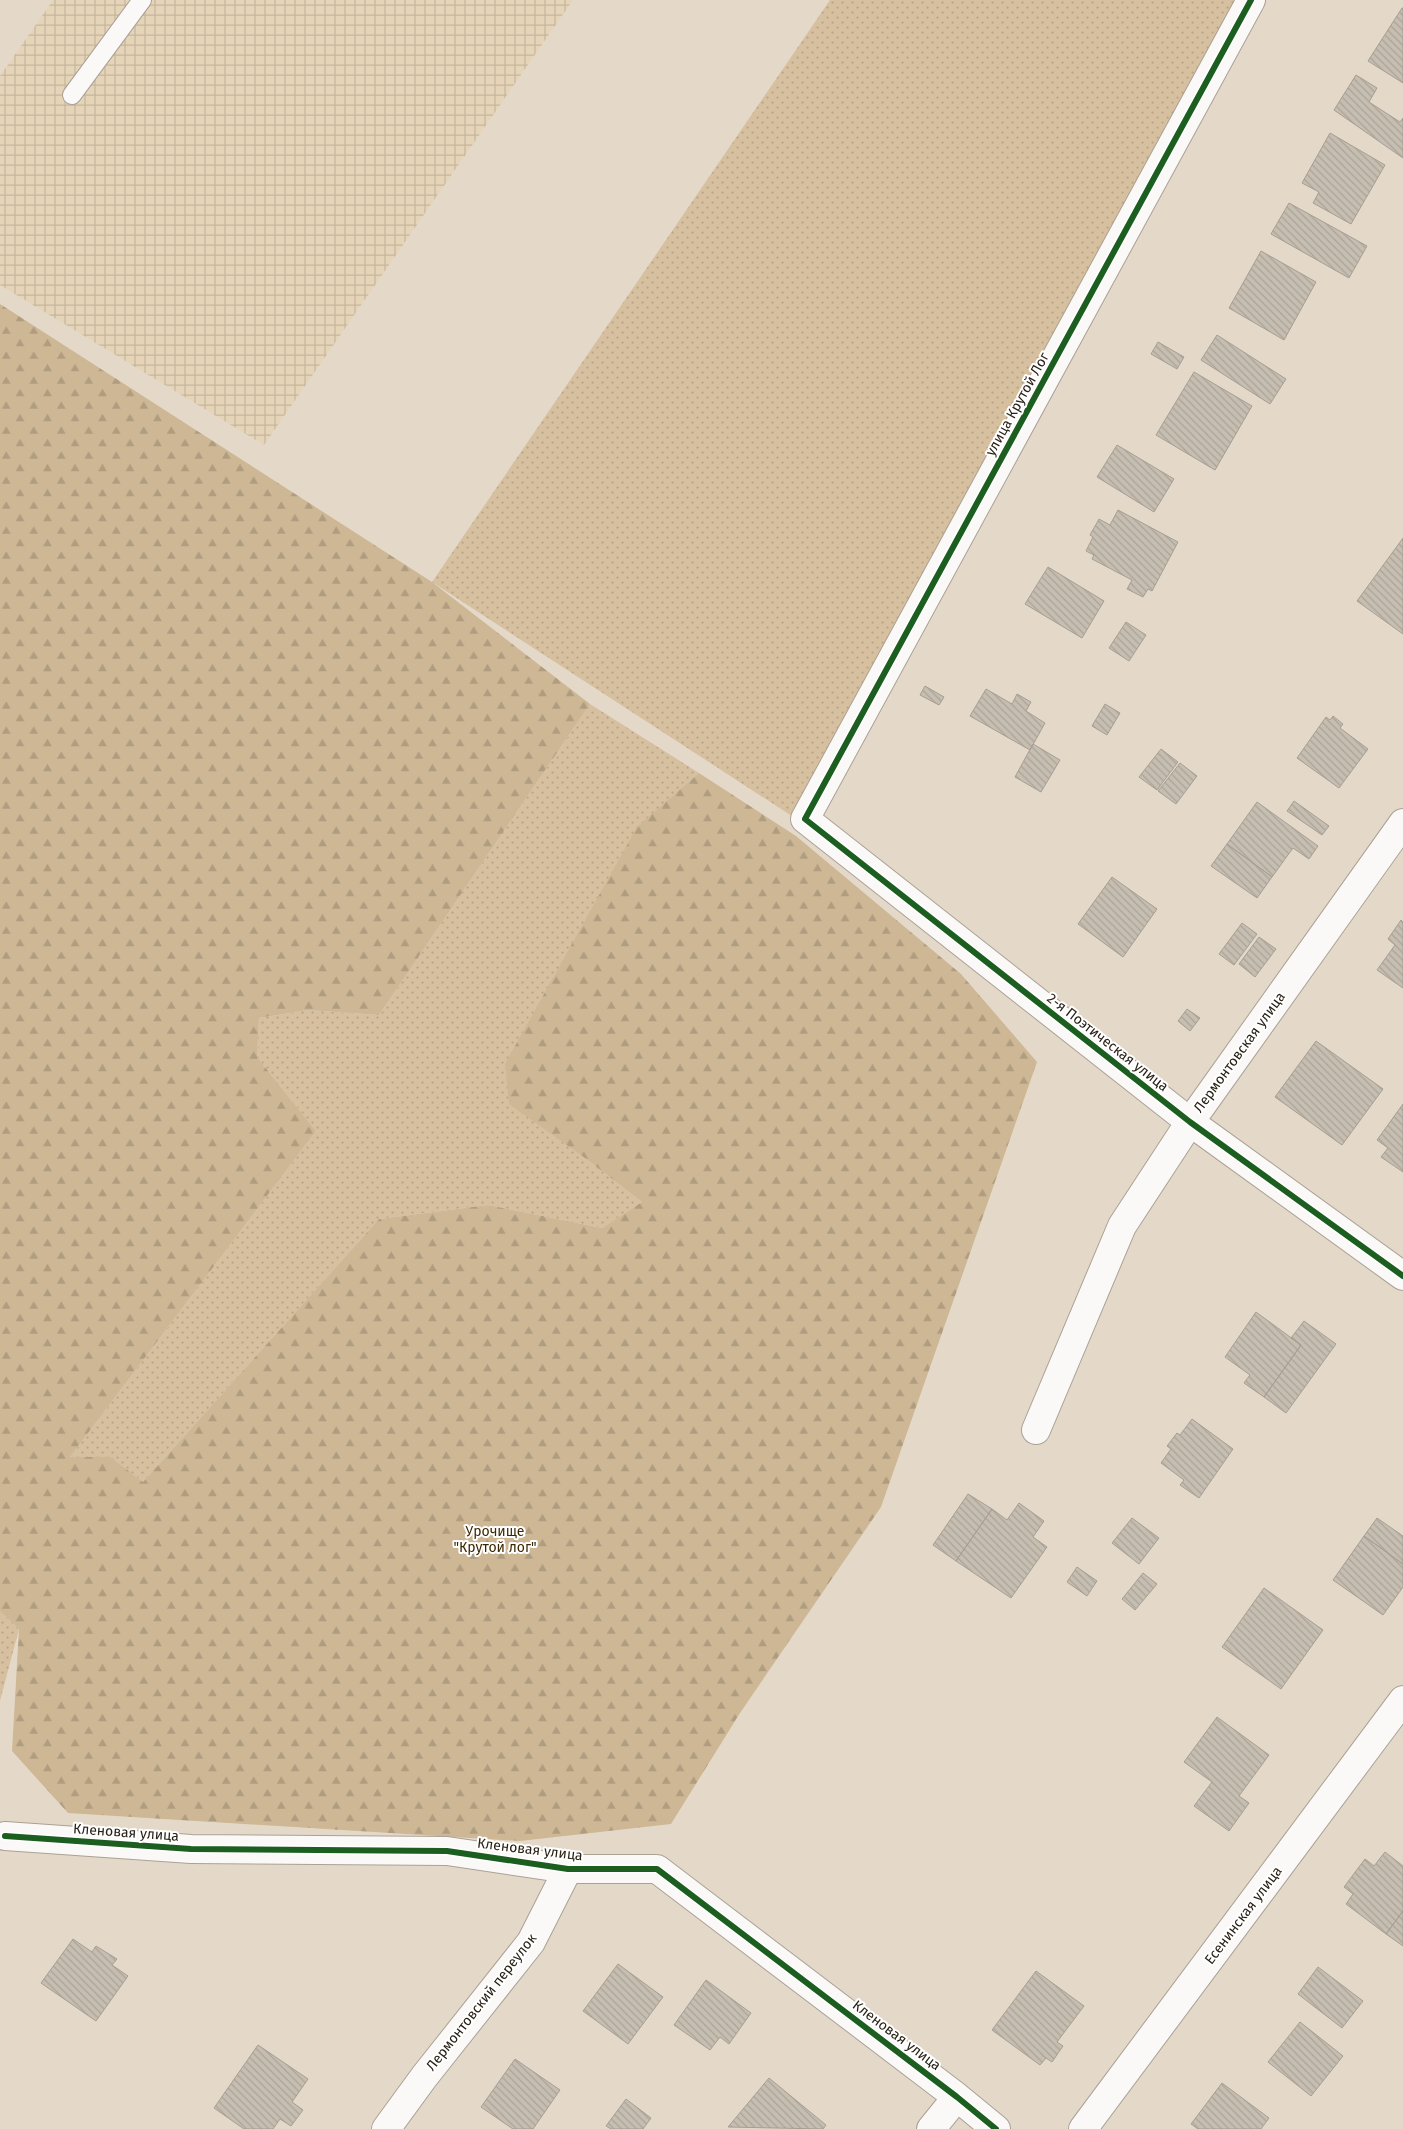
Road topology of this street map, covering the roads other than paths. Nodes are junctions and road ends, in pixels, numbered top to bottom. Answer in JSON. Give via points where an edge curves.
{"nodes":[{"id":1,"x":142,"y":0,"type":"edge"},
{"id":2,"x":1251,"y":0,"type":"edge"},
{"id":3,"x":72,"y":95,"type":"dead end"},
{"id":4,"x":804,"y":819,"type":"joint"},
{"id":5,"x":1403,"y":824,"type":"edge"},
{"id":6,"x":1190,"y":1122,"type":"junction"},
{"id":7,"x":1403,"y":1276,"type":"edge"},
{"id":8,"x":1036,"y":1430,"type":"dead end"},
{"id":9,"x":1403,"y":1700,"type":"edge"},
{"id":10,"x":5,"y":1836,"type":"dead end"},
{"id":11,"x":568,"y":1869,"type":"junction"},
{"id":12,"x":957,"y":2097,"type":"junction"},
{"id":13,"x":386,"y":2129,"type":"edge"},
{"id":14,"x":931,"y":2129,"type":"edge"},
{"id":15,"x":996,"y":2129,"type":"edge"},
{"id":16,"x":1083,"y":2129,"type":"edge"}],
"edges":[{"from":1,"to":3,"type":"lane"},
{"from":2,"to":4,"type":"street","name":"улица Крутой Лог"},
{"from":4,"to":6,"type":"street","name":"2-я Поэтическая улица"},
{"from":5,"to":6,"type":"street","name":"Лермонтовская улица"},
{"from":6,"to":7,"type":"street","name":"2-я Поэтическая улица"},
{"from":6,"to":8,"type":"street","name":"Лермонтовская улица","via":[[1122,1226]]},
{"from":9,"to":16,"type":"street","name":"Есенинская улица"},
{"from":10,"to":11,"type":"street","name":"Кленовая улица","via":[[191,1849],[447,1851]]},
{"from":11,"to":12,"type":"street","name":"Кленовая улица","via":[[657,1869]]},
{"from":11,"to":13,"type":"street","name":"Лермонтовский переулок","via":[[530,1942]]},
{"from":12,"to":14,"type":"street"},
{"from":12,"to":15,"type":"street","name":"Кленовая улица"}]}
